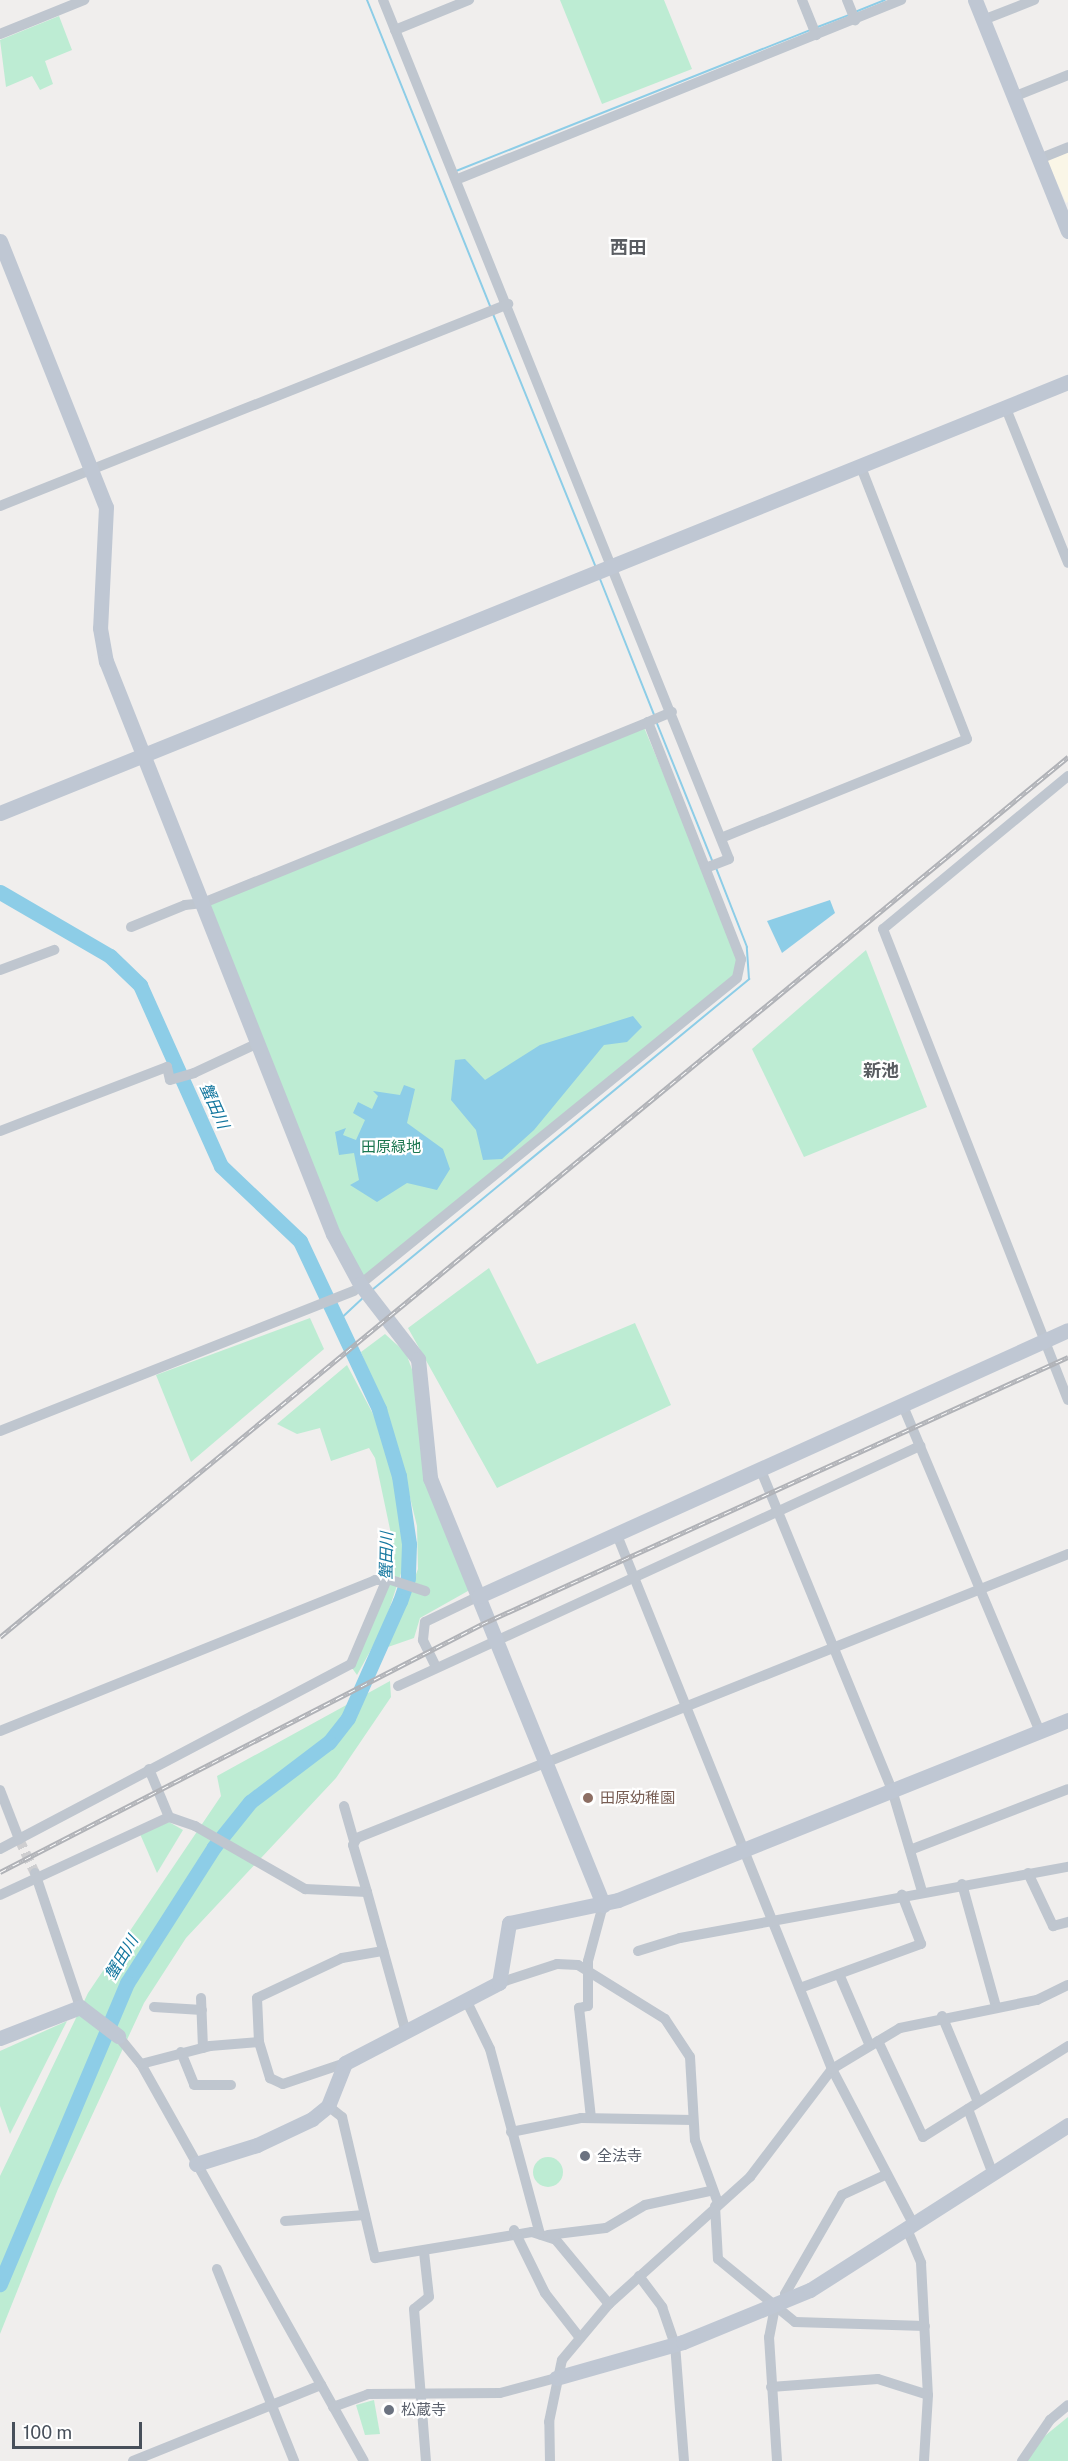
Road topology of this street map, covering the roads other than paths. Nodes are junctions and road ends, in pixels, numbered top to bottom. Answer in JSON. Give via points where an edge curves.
{"nodes":[{"id":1,"x":84,"y":0,"type":"edge"},
{"id":2,"x":383,"y":0,"type":"edge"},
{"id":3,"x":469,"y":0,"type":"edge"},
{"id":4,"x":802,"y":0,"type":"edge"},
{"id":5,"x":901,"y":0,"type":"edge"},
{"id":6,"x":975,"y":0,"type":"edge"},
{"id":7,"x":1034,"y":0,"type":"edge"},
{"id":8,"x":851,"y":11,"type":"edge"},
{"id":9,"x":982,"y":20,"type":"junction"},
{"id":10,"x":395,"y":30,"type":"junction"},
{"id":11,"x":814,"y":30,"type":"junction"},
{"id":12,"x":0,"y":34,"type":"edge"},
{"id":13,"x":1068,"y":75,"type":"edge"},
{"id":14,"x":1014,"y":97,"type":"junction"},
{"id":15,"x":1068,"y":147,"type":"edge"},
{"id":16,"x":1039,"y":159,"type":"junction"},
{"id":17,"x":458,"y":178,"type":"junction"},
{"id":18,"x":1068,"y":231,"type":"edge"},
{"id":19,"x":0,"y":241,"type":"edge"},
{"id":20,"x":506,"y":304,"type":"junction"},
{"id":21,"x":1068,"y":382,"type":"edge"},
{"id":22,"x":1005,"y":406,"type":"junction"},
{"id":23,"x":860,"y":465,"type":"junction"},
{"id":24,"x":92,"y":469,"type":"junction"},
{"id":25,"x":0,"y":506,"type":"edge"},
{"id":26,"x":610,"y":563,"type":"junction"},
{"id":27,"x":1068,"y":563,"type":"edge"},
{"id":28,"x":672,"y":712,"type":"junction"},
{"id":29,"x":648,"y":722,"type":"junction"},
{"id":30,"x":146,"y":758,"type":"junction"},
{"id":31,"x":1068,"y":776,"type":"edge"},
{"id":32,"x":0,"y":813,"type":"edge"},
{"id":33,"x":721,"y":838,"type":"junction"},
{"id":34,"x":706,"y":868,"type":"junction"},
{"id":35,"x":203,"y":903,"type":"junction"},
{"id":36,"x":131,"y":927,"type":"dead end"},
{"id":37,"x":54,"y":950,"type":"dead end"},
{"id":38,"x":0,"y":970,"type":"edge"},
{"id":39,"x":258,"y":1043,"type":"junction"},
{"id":40,"x":0,"y":1131,"type":"edge"},
{"id":41,"x":357,"y":1288,"type":"junction"},
{"id":42,"x":1068,"y":1330,"type":"edge"},
{"id":43,"x":1044,"y":1342,"type":"junction"},
{"id":44,"x":1068,"y":1400,"type":"edge"},
{"id":45,"x":903,"y":1406,"type":"junction"},
{"id":46,"x":0,"y":1431,"type":"edge"},
{"id":47,"x":920,"y":1446,"type":"junction"},
{"id":48,"x":762,"y":1473,"type":"junction"},
{"id":49,"x":778,"y":1508,"type":"junction"},
{"id":50,"x":617,"y":1535,"type":"junction"},
{"id":51,"x":1068,"y":1554,"type":"edge"},
{"id":52,"x":637,"y":1574,"type":"junction"},
{"id":53,"x":389,"y":1579,"type":"junction"},
{"id":54,"x":979,"y":1589,"type":"junction"},
{"id":55,"x":425,"y":1592,"type":"dead end"},
{"id":56,"x":479,"y":1596,"type":"junction"},
{"id":57,"x":496,"y":1638,"type":"junction"},
{"id":58,"x":835,"y":1648,"type":"junction"},
{"id":59,"x":436,"y":1667,"type":"junction"},
{"id":60,"x":398,"y":1686,"type":"dead end"},
{"id":61,"x":691,"y":1708,"type":"junction"},
{"id":62,"x":1068,"y":1720,"type":"edge"},
{"id":63,"x":0,"y":1731,"type":"edge"},
{"id":64,"x":1040,"y":1732,"type":"junction"},
{"id":65,"x":545,"y":1763,"type":"junction"},
{"id":66,"x":148,"y":1769,"type":"junction"},
{"id":67,"x":1068,"y":1789,"type":"edge"},
{"id":68,"x":0,"y":1790,"type":"edge"},
{"id":69,"x":892,"y":1790,"type":"junction"},
{"id":70,"x":344,"y":1806,"type":"dead end"},
{"id":71,"x":169,"y":1817,"type":"junction"},
{"id":72,"x":19,"y":1839,"type":"junction"},
{"id":73,"x":354,"y":1841,"type":"junction"},
{"id":74,"x":746,"y":1848,"type":"junction"},
{"id":75,"x":0,"y":1849,"type":"edge"},
{"id":76,"x":910,"y":1850,"type":"junction"},
{"id":77,"x":1068,"y":1867,"type":"edge"},
{"id":78,"x":1028,"y":1873,"type":"junction"},
{"id":79,"x":36,"y":1875,"type":"junction"},
{"id":80,"x":962,"y":1884,"type":"junction"},
{"id":81,"x":922,"y":1891,"type":"junction"},
{"id":82,"x":367,"y":1892,"type":"junction"},
{"id":83,"x":0,"y":1895,"type":"edge"},
{"id":84,"x":902,"y":1895,"type":"junction"},
{"id":85,"x":603,"y":1905,"type":"junction"},
{"id":86,"x":772,"y":1920,"type":"junction"},
{"id":87,"x":1068,"y":1922,"type":"edge"},
{"id":88,"x":383,"y":1951,"type":"junction"},
{"id":89,"x":638,"y":1951,"type":"dead end"},
{"id":90,"x":589,"y":1970,"type":"junction"},
{"id":91,"x":839,"y":1974,"type":"junction"},
{"id":92,"x":499,"y":1983,"type":"junction"},
{"id":93,"x":1068,"y":1985,"type":"edge"},
{"id":94,"x":800,"y":1988,"type":"junction"},
{"id":95,"x":201,"y":1998,"type":"dead end"},
{"id":96,"x":466,"y":2002,"type":"junction"},
{"id":97,"x":154,"y":2007,"type":"dead end"},
{"id":98,"x":996,"y":2007,"type":"junction"},
{"id":99,"x":84,"y":2009,"type":"junction"},
{"id":100,"x":202,"y":2010,"type":"junction"},
{"id":101,"x":942,"y":2016,"type":"junction"},
{"id":102,"x":405,"y":2029,"type":"junction"},
{"id":103,"x":118,"y":2036,"type":"joint"},
{"id":104,"x":0,"y":2038,"type":"edge"},
{"id":105,"x":259,"y":2042,"type":"junction"},
{"id":106,"x":874,"y":2044,"type":"junction"},
{"id":107,"x":1068,"y":2046,"type":"edge"},
{"id":108,"x":203,"y":2048,"type":"junction"},
{"id":109,"x":181,"y":2052,"type":"junction"},
{"id":110,"x":345,"y":2063,"type":"junction"},
{"id":111,"x":141,"y":2064,"type":"junction"},
{"id":112,"x":832,"y":2069,"type":"junction"},
{"id":113,"x":231,"y":2085,"type":"dead end"},
{"id":114,"x":978,"y":2102,"type":"junction"},
{"id":115,"x":328,"y":2106,"type":"junction"},
{"id":116,"x":968,"y":2109,"type":"junction"},
{"id":117,"x":591,"y":2118,"type":"junction"},
{"id":118,"x":693,"y":2120,"type":"junction"},
{"id":119,"x":1068,"y":2125,"type":"edge"},
{"id":120,"x":511,"y":2132,"type":"junction"},
{"id":121,"x":196,"y":2164,"type":"junction"},
{"id":122,"x":993,"y":2174,"type":"junction"},
{"id":123,"x":885,"y":2175,"type":"junction"},
{"id":124,"x":710,"y":2191,"type":"junction"},
{"id":125,"x":716,"y":2205,"type":"junction"},
{"id":126,"x":365,"y":2215,"type":"junction"},
{"id":127,"x":285,"y":2222,"type":"dead end"},
{"id":128,"x":909,"y":2225,"type":"junction"},
{"id":129,"x":514,"y":2230,"type":"junction"},
{"id":130,"x":543,"y":2234,"type":"junction"},
{"id":131,"x":424,"y":2252,"type":"junction"},
{"id":132,"x":217,"y":2269,"type":"dead end"},
{"id":133,"x":639,"y":2276,"type":"junction"},
{"id":134,"x":609,"y":2304,"type":"junction"},
{"id":135,"x":781,"y":2304,"type":"junction"},
{"id":136,"x":924,"y":2326,"type":"junction"},
{"id":137,"x":580,"y":2338,"type":"junction"},
{"id":138,"x":675,"y":2344,"type":"junction"},
{"id":139,"x":556,"y":2378,"type":"junction"},
{"id":140,"x":321,"y":2385,"type":"junction"},
{"id":141,"x":771,"y":2387,"type":"junction"},
{"id":142,"x":421,"y":2395,"type":"junction"},
{"id":143,"x":928,"y":2395,"type":"junction"},
{"id":144,"x":271,"y":2405,"type":"junction"},
{"id":145,"x":1068,"y":2405,"type":"edge"},
{"id":146,"x":333,"y":2407,"type":"junction"},
{"id":147,"x":133,"y":2461,"type":"edge"},
{"id":148,"x":294,"y":2461,"type":"edge"},
{"id":149,"x":364,"y":2461,"type":"edge"},
{"id":150,"x":426,"y":2461,"type":"edge"},
{"id":151,"x":550,"y":2461,"type":"edge"},
{"id":152,"x":684,"y":2461,"type":"edge"},
{"id":153,"x":777,"y":2461,"type":"edge"},
{"id":154,"x":924,"y":2461,"type":"edge"},
{"id":155,"x":1022,"y":2461,"type":"edge"}],
"edges":[{"from":1,"to":12,"type":"street"},
{"from":2,"to":10,"type":"street"},
{"from":3,"to":10,"type":"street"},
{"from":4,"to":11,"type":"street"},
{"from":5,"to":8,"type":"street"},
{"from":6,"to":9,"type":"street"},
{"from":7,"to":9,"type":"street"},
{"from":8,"to":11,"type":"street"},
{"from":9,"to":14,"type":"street"},
{"from":10,"to":17,"type":"street"},
{"from":11,"to":17,"type":"street"},
{"from":13,"to":14,"type":"street"},
{"from":14,"to":16,"type":"street"},
{"from":15,"to":16,"type":"street"},
{"from":16,"to":18,"type":"street"},
{"from":17,"to":20,"type":"street"},
{"from":19,"to":24,"type":"street"},
{"from":20,"to":24,"type":"street"},
{"from":20,"to":26,"type":"street"},
{"from":21,"to":22,"type":"street"},
{"from":22,"to":23,"type":"street"},
{"from":22,"to":27,"type":"street"},
{"from":23,"to":26,"type":"street"},
{"from":23,"to":33,"type":"street","via":[[967,739]]},
{"from":24,"to":25,"type":"street"},
{"from":24,"to":30,"type":"street","via":[[108,522],[102,643]]},
{"from":26,"to":28,"type":"street"},
{"from":26,"to":30,"type":"street"},
{"from":28,"to":29,"type":"street"},
{"from":28,"to":33,"type":"street"},
{"from":29,"to":34,"type":"street"},
{"from":29,"to":35,"type":"street"},
{"from":30,"to":32,"type":"street"},
{"from":30,"to":35,"type":"street"},
{"from":31,"to":43,"type":"street","via":[[883,928]]},
{"from":33,"to":34,"type":"street","via":[[729,859]]},
{"from":34,"to":41,"type":"street","via":[[741,959],[737,978]]},
{"from":35,"to":36,"type":"street","via":[[185,904]]},
{"from":35,"to":39,"type":"street"},
{"from":37,"to":38,"type":"street"},
{"from":39,"to":40,"type":"street","via":[[194,1073],[170,1080],[167,1067]]},
{"from":39,"to":41,"type":"street"},
{"from":41,"to":46,"type":"street","via":[[318,1309]]},
{"from":41,"to":56,"type":"street","via":[[377,1305],[418,1359],[430,1478]]},
{"from":42,"to":43,"type":"street"},
{"from":43,"to":44,"type":"street"},
{"from":43,"to":45,"type":"street"},
{"from":45,"to":47,"type":"street"},
{"from":45,"to":48,"type":"street"},
{"from":47,"to":49,"type":"street"},
{"from":47,"to":54,"type":"street"},
{"from":48,"to":49,"type":"street"},
{"from":48,"to":50,"type":"street"},
{"from":49,"to":52,"type":"street"},
{"from":49,"to":58,"type":"street"},
{"from":50,"to":52,"type":"street"},
{"from":50,"to":56,"type":"street"},
{"from":51,"to":54,"type":"street"},
{"from":52,"to":57,"type":"street"},
{"from":52,"to":61,"type":"street"},
{"from":53,"to":55,"type":"street"},
{"from":53,"to":63,"type":"street","via":[[257,1624]]},
{"from":53,"to":66,"type":"street","via":[[351,1664]]},
{"from":54,"to":58,"type":"street"},
{"from":54,"to":64,"type":"street"},
{"from":56,"to":57,"type":"street"},
{"from":56,"to":59,"type":"street","via":[[425,1622],[423,1640]]},
{"from":57,"to":59,"type":"street"},
{"from":57,"to":65,"type":"street"},
{"from":58,"to":61,"type":"street"},
{"from":58,"to":69,"type":"street"},
{"from":59,"to":60,"type":"street"},
{"from":61,"to":65,"type":"street"},
{"from":61,"to":74,"type":"street"},
{"from":62,"to":64,"type":"street"},
{"from":64,"to":69,"type":"street"},
{"from":65,"to":73,"type":"street"},
{"from":65,"to":85,"type":"street"},
{"from":66,"to":71,"type":"street"},
{"from":66,"to":72,"type":"street"},
{"from":67,"to":76,"type":"street"},
{"from":68,"to":72,"type":"street"},
{"from":69,"to":74,"type":"street"},
{"from":69,"to":76,"type":"street"},
{"from":70,"to":73,"type":"street"},
{"from":71,"to":79,"type":"street"},
{"from":71,"to":82,"type":"street","via":[[195,1826],[305,1889]]},
{"from":72,"to":75,"type":"street"},
{"from":73,"to":82,"type":"street"},
{"from":74,"to":85,"type":"street"},
{"from":74,"to":86,"type":"street"},
{"from":76,"to":81,"type":"street"},
{"from":77,"to":78,"type":"street"},
{"from":78,"to":80,"type":"street"},
{"from":78,"to":87,"type":"street","via":[[1053,1926]]},
{"from":79,"to":83,"type":"street"},
{"from":79,"to":99,"type":"street"},
{"from":80,"to":81,"type":"street"},
{"from":80,"to":98,"type":"street"},
{"from":81,"to":84,"type":"street"},
{"from":82,"to":88,"type":"street"},
{"from":84,"to":86,"type":"street"},
{"from":84,"to":91,"type":"street","via":[[921,1944]]},
{"from":85,"to":90,"type":"street"},
{"from":85,"to":92,"type":"street","via":[[509,1923]]},
{"from":86,"to":89,"type":"street"},
{"from":86,"to":94,"type":"street"},
{"from":88,"to":102,"type":"street"},
{"from":88,"to":105,"type":"street","via":[[342,1959],[257,1998]]},
{"from":90,"to":92,"type":"street","via":[[557,1964]]},
{"from":90,"to":117,"type":"street","via":[[588,2006],[579,2008]]},
{"from":90,"to":118,"type":"street","via":[[677,2032],[693,2071]]},
{"from":91,"to":94,"type":"street"},
{"from":91,"to":106,"type":"street"},
{"from":92,"to":96,"type":"street"},
{"from":93,"to":98,"type":"street","via":[[1036,2000]]},
{"from":94,"to":112,"type":"street"},
{"from":95,"to":100,"type":"street"},
{"from":96,"to":102,"type":"street"},
{"from":96,"to":120,"type":"street","via":[[490,2049]]},
{"from":97,"to":100,"type":"street"},
{"from":98,"to":101,"type":"street"},
{"from":99,"to":103,"type":"street"},
{"from":99,"to":104,"type":"street"},
{"from":100,"to":108,"type":"street"},
{"from":101,"to":106,"type":"street","via":[[900,2028]]},
{"from":101,"to":114,"type":"street"},
{"from":102,"to":110,"type":"street"},
{"from":103,"to":111,"type":"street"},
{"from":105,"to":108,"type":"street"},
{"from":105,"to":110,"type":"street","via":[[270,2078],[283,2084]]},
{"from":106,"to":112,"type":"street"},
{"from":106,"to":116,"type":"street","via":[[923,2137]]},
{"from":107,"to":114,"type":"street"},
{"from":108,"to":109,"type":"street"},
{"from":109,"to":111,"type":"street"},
{"from":109,"to":113,"type":"street","via":[[195,2085]]},
{"from":110,"to":115,"type":"street"},
{"from":111,"to":121,"type":"street"},
{"from":112,"to":123,"type":"street"},
{"from":112,"to":125,"type":"street","via":[[750,2177]]},
{"from":114,"to":116,"type":"street"},
{"from":115,"to":121,"type":"street","via":[[257,2145]]},
{"from":115,"to":126,"type":"street","via":[[342,2117]]},
{"from":116,"to":122,"type":"street"},
{"from":117,"to":118,"type":"street"},
{"from":117,"to":120,"type":"street"},
{"from":118,"to":124,"type":"street"},
{"from":119,"to":122,"type":"street"},
{"from":120,"to":130,"type":"street"},
{"from":121,"to":140,"type":"street"},
{"from":122,"to":128,"type":"street"},
{"from":123,"to":128,"type":"street"},
{"from":123,"to":135,"type":"street","via":[[842,2195]]},
{"from":124,"to":125,"type":"street"},
{"from":124,"to":130,"type":"street","via":[[645,2205],[606,2228]]},
{"from":125,"to":133,"type":"street"},
{"from":125,"to":135,"type":"street","via":[[718,2259]]},
{"from":126,"to":127,"type":"street"},
{"from":126,"to":131,"type":"street","via":[[375,2258]]},
{"from":128,"to":135,"type":"street"},
{"from":128,"to":136,"type":"street","via":[[921,2263]]},
{"from":129,"to":130,"type":"street"},
{"from":129,"to":131,"type":"street"},
{"from":129,"to":137,"type":"street","via":[[545,2293]]},
{"from":130,"to":134,"type":"street","via":[[556,2240]]},
{"from":131,"to":142,"type":"street","via":[[429,2297],[414,2309]]},
{"from":132,"to":144,"type":"street"},
{"from":133,"to":134,"type":"street"},
{"from":133,"to":138,"type":"street","via":[[662,2307]]},
{"from":134,"to":137,"type":"street"},
{"from":135,"to":136,"type":"street","via":[[795,2322]]},
{"from":135,"to":138,"type":"street"},
{"from":135,"to":141,"type":"street"},
{"from":136,"to":143,"type":"street"},
{"from":137,"to":139,"type":"street"},
{"from":138,"to":139,"type":"street"},
{"from":138,"to":152,"type":"street"},
{"from":139,"to":142,"type":"street","via":[[500,2393]]},
{"from":139,"to":151,"type":"street"},
{"from":140,"to":144,"type":"street"},
{"from":140,"to":146,"type":"street"},
{"from":141,"to":143,"type":"street","via":[[878,2379]]},
{"from":141,"to":153,"type":"street"},
{"from":142,"to":146,"type":"street","via":[[368,2394]]},
{"from":142,"to":150,"type":"street"},
{"from":143,"to":154,"type":"street"},
{"from":144,"to":147,"type":"street"},
{"from":144,"to":148,"type":"street"},
{"from":145,"to":155,"type":"street","via":[[1050,2420]]},
{"from":146,"to":149,"type":"street"}]}
